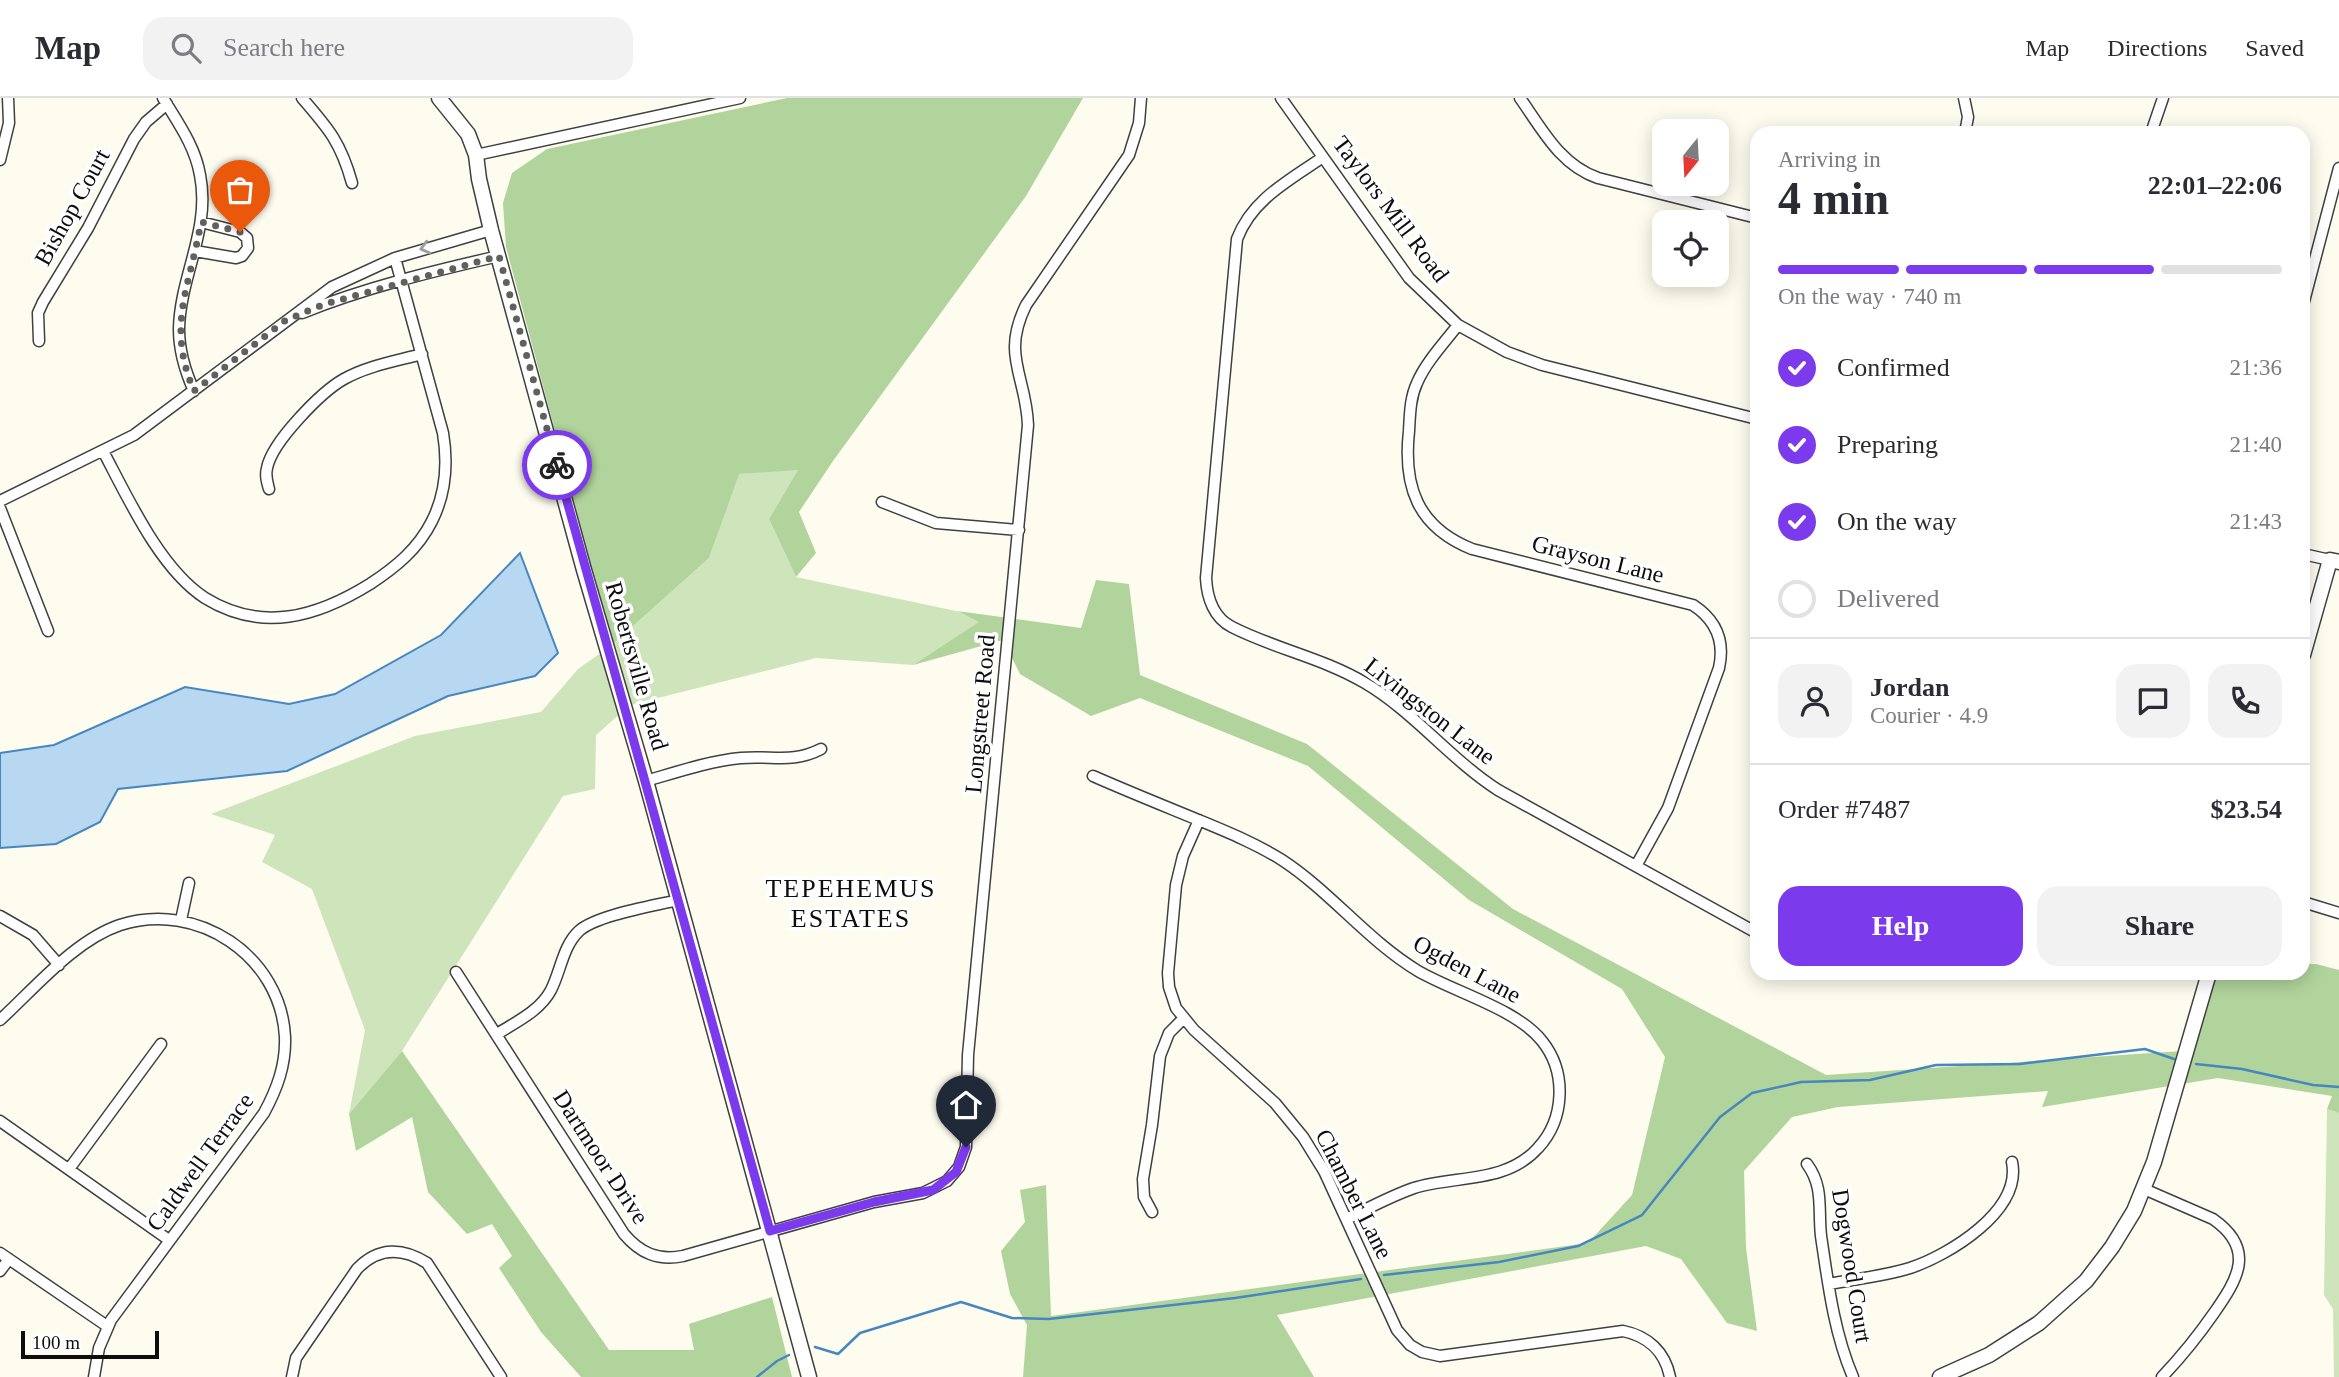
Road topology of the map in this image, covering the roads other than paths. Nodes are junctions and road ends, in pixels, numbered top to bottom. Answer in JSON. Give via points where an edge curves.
{"nodes":[{"id":1,"x":8,"y":98,"type":"edge"},
{"id":2,"x":302,"y":98,"type":"edge"},
{"id":3,"x":439,"y":98,"type":"edge"},
{"id":4,"x":740,"y":98,"type":"edge"},
{"id":5,"x":1141,"y":98,"type":"edge"},
{"id":6,"x":1281,"y":98,"type":"edge"},
{"id":7,"x":1520,"y":98,"type":"edge"},
{"id":8,"x":1964,"y":98,"type":"edge"},
{"id":9,"x":2163,"y":98,"type":"edge"},
{"id":10,"x":165,"y":101,"type":"edge"},
{"id":11,"x":701,"y":102,"type":"edge"},
{"id":12,"x":1966,"y":126,"type":"edge"},
{"id":13,"x":2153,"y":126,"type":"edge"},
{"id":14,"x":476,"y":155,"type":"junction"},
{"id":15,"x":1323,"y":157,"type":"junction"},
{"id":16,"x":0,"y":160,"type":"edge"},
{"id":17,"x":2339,"y":168,"type":"edge"},
{"id":18,"x":352,"y":183,"type":"dead end"},
{"id":19,"x":1750,"y":216,"type":"edge"},
{"id":20,"x":201,"y":222,"type":"junction"},
{"id":21,"x":491,"y":230,"type":"junction"},
{"id":22,"x":195,"y":251,"type":"junction"},
{"id":23,"x":499,"y":256,"type":"junction"},
{"id":24,"x":395,"y":258,"type":"junction"},
{"id":25,"x":2310,"y":278,"type":"edge"},
{"id":26,"x":402,"y":282,"type":"junction"},
{"id":27,"x":286,"y":320,"type":"junction"},
{"id":28,"x":1458,"y":325,"type":"junction"},
{"id":29,"x":39,"y":341,"type":"dead end"},
{"id":30,"x":422,"y":354,"type":"junction"},
{"id":31,"x":194,"y":391,"type":"junction"},
{"id":32,"x":1750,"y":417,"type":"edge"},
{"id":33,"x":103,"y":451,"type":"junction"},
{"id":34,"x":270,"y":489,"type":"dead end"},
{"id":35,"x":0,"y":502,"type":"edge"},
{"id":36,"x":882,"y":502,"type":"dead end"},
{"id":37,"x":0,"y":508,"type":"edge"},
{"id":38,"x":1019,"y":530,"type":"junction"},
{"id":39,"x":2310,"y":556,"type":"edge"},
{"id":40,"x":2334,"y":561,"type":"edge"},
{"id":41,"x":48,"y":631,"type":"dead end"},
{"id":42,"x":2310,"y":634,"type":"edge"},
{"id":43,"x":821,"y":750,"type":"dead end"},
{"id":44,"x":1093,"y":776,"type":"dead end"},
{"id":45,"x":646,"y":781,"type":"junction"},
{"id":46,"x":1199,"y":820,"type":"junction"},
{"id":47,"x":1636,"y":866,"type":"junction"},
{"id":48,"x":189,"y":883,"type":"dead end"},
{"id":49,"x":678,"y":900,"type":"junction"},
{"id":50,"x":2310,"y":904,"type":"edge"},
{"id":51,"x":2339,"y":913,"type":"edge"},
{"id":52,"x":0,"y":916,"type":"edge"},
{"id":53,"x":181,"y":919,"type":"junction"},
{"id":54,"x":1750,"y":929,"type":"edge"},
{"id":55,"x":59,"y":965,"type":"junction"},
{"id":56,"x":456,"y":972,"type":"dead end"},
{"id":57,"x":2207,"y":980,"type":"edge"},
{"id":58,"x":1183,"y":1019,"type":"junction"},
{"id":59,"x":0,"y":1020,"type":"edge"},
{"id":60,"x":497,"y":1034,"type":"junction"},
{"id":61,"x":161,"y":1044,"type":"dead end"},
{"id":62,"x":0,"y":1121,"type":"edge"},
{"id":63,"x":2012,"y":1162,"type":"dead end"},
{"id":64,"x":1807,"y":1164,"type":"dead end"},
{"id":65,"x":69,"y":1168,"type":"junction"},
{"id":66,"x":2144,"y":1189,"type":"junction"},
{"id":67,"x":1152,"y":1212,"type":"dead end"},
{"id":68,"x":1346,"y":1219,"type":"junction"},
{"id":69,"x":770,"y":1231,"type":"junction"},
{"id":70,"x":169,"y":1240,"type":"junction"},
{"id":71,"x":4,"y":1256,"type":"edge"},
{"id":72,"x":0,"y":1271,"type":"edge"},
{"id":73,"x":1829,"y":1284,"type":"junction"},
{"id":74,"x":107,"y":1326,"type":"junction"},
{"id":75,"x":94,"y":1377,"type":"edge"},
{"id":76,"x":292,"y":1377,"type":"edge"},
{"id":77,"x":501,"y":1377,"type":"edge"},
{"id":78,"x":809,"y":1377,"type":"edge"},
{"id":79,"x":1670,"y":1377,"type":"edge"},
{"id":80,"x":1853,"y":1377,"type":"edge"},
{"id":81,"x":1940,"y":1377,"type":"edge"},
{"id":82,"x":2162,"y":1377,"type":"edge"}],
"edges":[{"from":1,"to":16,"type":"street","via":[[9,123]]},
{"from":2,"to":18,"type":"street","via":[[338,142]]},
{"from":3,"to":14,"type":"street","name":"Robertsville Road","via":[[468,134]]},
{"from":4,"to":11,"type":"street"},
{"from":5,"to":38,"type":"street","name":"Longstreet Road","via":[[1129,155],[1026,304],[1016,330],[1014,361],[1028,425]]},
{"from":6,"to":15,"type":"street","name":"Taylors Mill Road"},
{"from":7,"to":19,"type":"street","via":[[1558,151],[1578,170]]},
{"from":8,"to":12,"type":"street"},
{"from":9,"to":13,"type":"street"},
{"from":10,"to":20,"type":"street","via":[[199,167]]},
{"from":10,"to":29,"type":"street","name":"Bishop Court","via":[[134,139],[43,302],[38,313]]},
{"from":11,"to":14,"type":"street"},
{"from":14,"to":21,"type":"street","name":"Robertsville Road"},
{"from":15,"to":28,"type":"street","name":"Taylors Mill Road","via":[[1409,278]]},
{"from":15,"to":47,"type":"street","name":"Livingston Lane","via":[[1258,204],[1237,239],[1206,578],[1209,599],[1228,625],[1368,684],[1479,777]]},
{"from":17,"to":25,"type":"street"},
{"from":20,"to":22,"type":"street"},
{"from":20,"to":22,"type":"street","via":[[240,232],[247,238],[248,248],[236,258]]},
{"from":21,"to":23,"type":"street","name":"Robertsville Road"},
{"from":21,"to":24,"type":"street","one_way":true},
{"from":22,"to":31,"type":"street","via":[[179,325],[182,358]]},
{"from":23,"to":26,"type":"street"},
{"from":23,"to":45,"type":"street","name":"Robertsville Road"},
{"from":24,"to":26,"type":"street"},
{"from":24,"to":27,"type":"street","via":[[332,287]]},
{"from":26,"to":27,"type":"street"},
{"from":26,"to":30,"type":"street"},
{"from":27,"to":31,"type":"street"},
{"from":28,"to":32,"type":"street","name":"Taylors Mill Road","via":[[1542,365]]},
{"from":28,"to":47,"type":"street","name":"Grayson Lane","via":[[1421,374],[1411,400],[1407,474],[1414,497],[1429,520],[1472,549],[1692,605],[1713,623],[1720,639],[1719,668],[1674,794]]},
{"from":30,"to":33,"type":"street","via":[[445,446],[444,483],[435,514],[420,541],[399,564],[348,598],[314,612],[258,616],[222,607],[195,590],[167,562]]},
{"from":30,"to":34,"type":"street","via":[[354,375],[315,401],[272,455],[266,470]]},
{"from":31,"to":33,"type":"street"},
{"from":33,"to":35,"type":"street"},
{"from":36,"to":38,"type":"street","via":[[936,523]]},
{"from":37,"to":41,"type":"street"},
{"from":38,"to":69,"type":"street","name":"Longstreet Road","via":[[968,1055],[964,1156],[956,1172],[933,1190]]},
{"from":39,"to":40,"type":"street"},
{"from":40,"to":42,"type":"street"},
{"from":43,"to":45,"type":"street","via":[[804,758],[725,760]]},
{"from":44,"to":46,"type":"street","name":"Ogden Lane"},
{"from":45,"to":49,"type":"street","name":"Robertsville Road"},
{"from":46,"to":58,"type":"street","name":"Chamber Lane","via":[[1178,873],[1168,973],[1172,998]]},
{"from":46,"to":68,"type":"street","name":"Ogden Lane","via":[[1283,861],[1415,969],[1522,1023],[1542,1040],[1555,1064],[1558,1111],[1546,1138],[1528,1157],[1497,1173],[1413,1189]]},
{"from":47,"to":54,"type":"street","name":"Livingston Lane"},
{"from":48,"to":53,"type":"street"},
{"from":49,"to":60,"type":"street","via":[[582,929],[571,941],[542,1003]]},
{"from":49,"to":69,"type":"street","name":"Robertsville Road"},
{"from":50,"to":51,"type":"street"},
{"from":52,"to":55,"type":"street","via":[[33,935]]},
{"from":53,"to":55,"type":"street","name":"Caldwell Terrace","via":[[120,925],[94,936]]},
{"from":53,"to":70,"type":"street","name":"Caldwell Terrace","via":[[222,935],[256,965],[278,1004],[285,1048],[279,1082],[264,1113]]},
{"from":55,"to":59,"type":"street","name":"Caldwell Terrace"},
{"from":56,"to":60,"type":"street","name":"Dartmoor Drive"},
{"from":57,"to":66,"type":"street"},
{"from":58,"to":67,"type":"street","via":[[1169,1033],[1160,1056],[1143,1179],[1144,1197]]},
{"from":58,"to":68,"type":"street","name":"Chamber Lane","via":[[1287,1116],[1315,1155]]},
{"from":60,"to":69,"type":"street","name":"Dartmoor Drive","via":[[624,1234],[642,1251],[674,1258]]},
{"from":61,"to":65,"type":"street"},
{"from":62,"to":65,"type":"street"},
{"from":63,"to":73,"type":"street","via":[[2006,1198],[1961,1242],[1909,1268]]},
{"from":64,"to":73,"type":"street","name":"Dogwood Court","via":[[1819,1187]]},
{"from":65,"to":70,"type":"street"},
{"from":66,"to":81,"type":"street","via":[[2112,1247],[2064,1302],[2017,1339]]},
{"from":66,"to":82,"type":"street","via":[[2222,1225],[2234,1240],[2239,1259],[2233,1286]]},
{"from":68,"to":79,"type":"street","name":"Chamber Lane","via":[[1397,1330],[1422,1352],[1449,1356],[1623,1331],[1657,1348]]},
{"from":69,"to":78,"type":"street","name":"Robertsville Road"},
{"from":70,"to":74,"type":"street","name":"Caldwell Terrace"},
{"from":71,"to":72,"type":"street"},
{"from":71,"to":74,"type":"street"},
{"from":73,"to":80,"type":"street","name":"Dogwood Court","via":[[1841,1347]]},
{"from":74,"to":75,"type":"street","name":"Caldwell Terrace"},
{"from":76,"to":77,"type":"street","via":[[296,1358],[356,1269],[369,1258],[391,1251],[426,1263]]}]}
